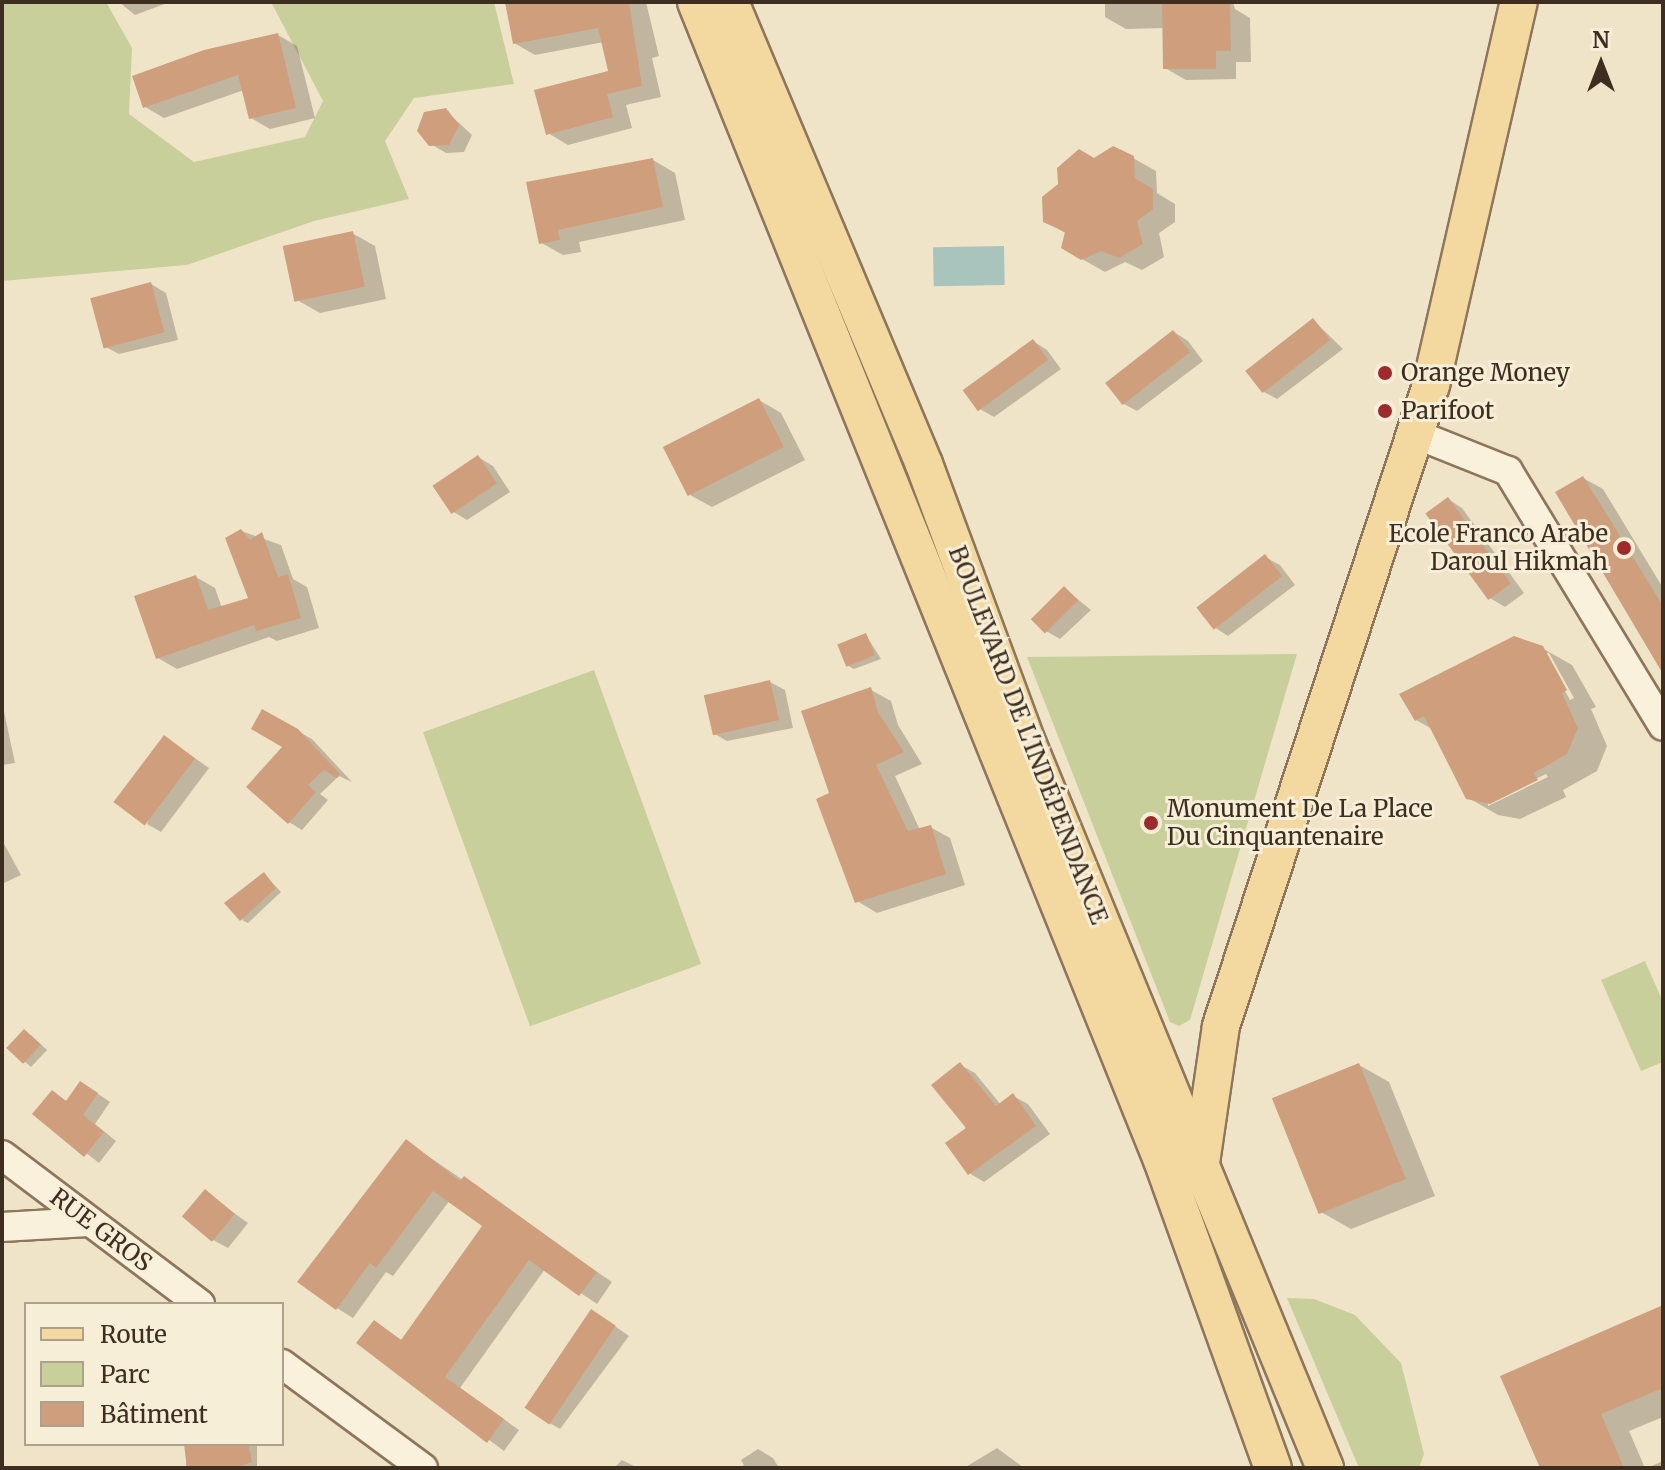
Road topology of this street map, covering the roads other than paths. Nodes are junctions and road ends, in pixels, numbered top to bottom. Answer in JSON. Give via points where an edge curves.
{"nodes":[{"id":1,"x":696,"y":2,"type":"edge"},
{"id":2,"x":730,"y":2,"type":"edge"},
{"id":3,"x":1519,"y":2,"type":"edge"},
{"id":4,"x":1415,"y":434,"type":"junction"},
{"id":5,"x":1663,"y":726,"type":"edge"},
{"id":6,"x":2,"y":1155,"type":"edge"},
{"id":7,"x":1201,"y":1164,"type":"junction"},
{"id":8,"x":88,"y":1222,"type":"junction"},
{"id":9,"x":2,"y":1227,"type":"edge"},
{"id":10,"x":1202,"y":1276,"type":"junction"},
{"id":11,"x":197,"y":1302,"type":"edge"},
{"id":12,"x":284,"y":1365,"type":"edge"},
{"id":13,"x":423,"y":1468,"type":"edge"},
{"id":14,"x":1273,"y":1468,"type":"edge"},
{"id":15,"x":1325,"y":1468,"type":"edge"}],
"edges":[{"from":1,"to":10,"type":"main road","name":"BOULEVARD DE L'INDÉPENDANCE","via":[[1162,1160]]},
{"from":2,"to":7,"type":"main road","name":"BOULEVARD DE L'INDÉPENDANCE","via":[[924,464],[1027,742]]},
{"from":3,"to":4,"type":"main road","via":[[1431,385]]},
{"from":4,"to":5,"type":"street","via":[[1508,471]]},
{"from":4,"to":7,"type":"main road","via":[[1221,1026]]},
{"from":6,"to":8,"type":"street","name":"RUE GROS"},
{"from":7,"to":10,"type":"main road"},
{"from":7,"to":15,"type":"main road","name":"BOULEVARD DE L'INDÉPENDANCE"},
{"from":8,"to":9,"type":"street"},
{"from":8,"to":11,"type":"street","name":"RUE GROS"},
{"from":10,"to":14,"type":"main road","name":"BOULEVARD DE L'INDÉPENDANCE"},
{"from":12,"to":13,"type":"street"}]}
